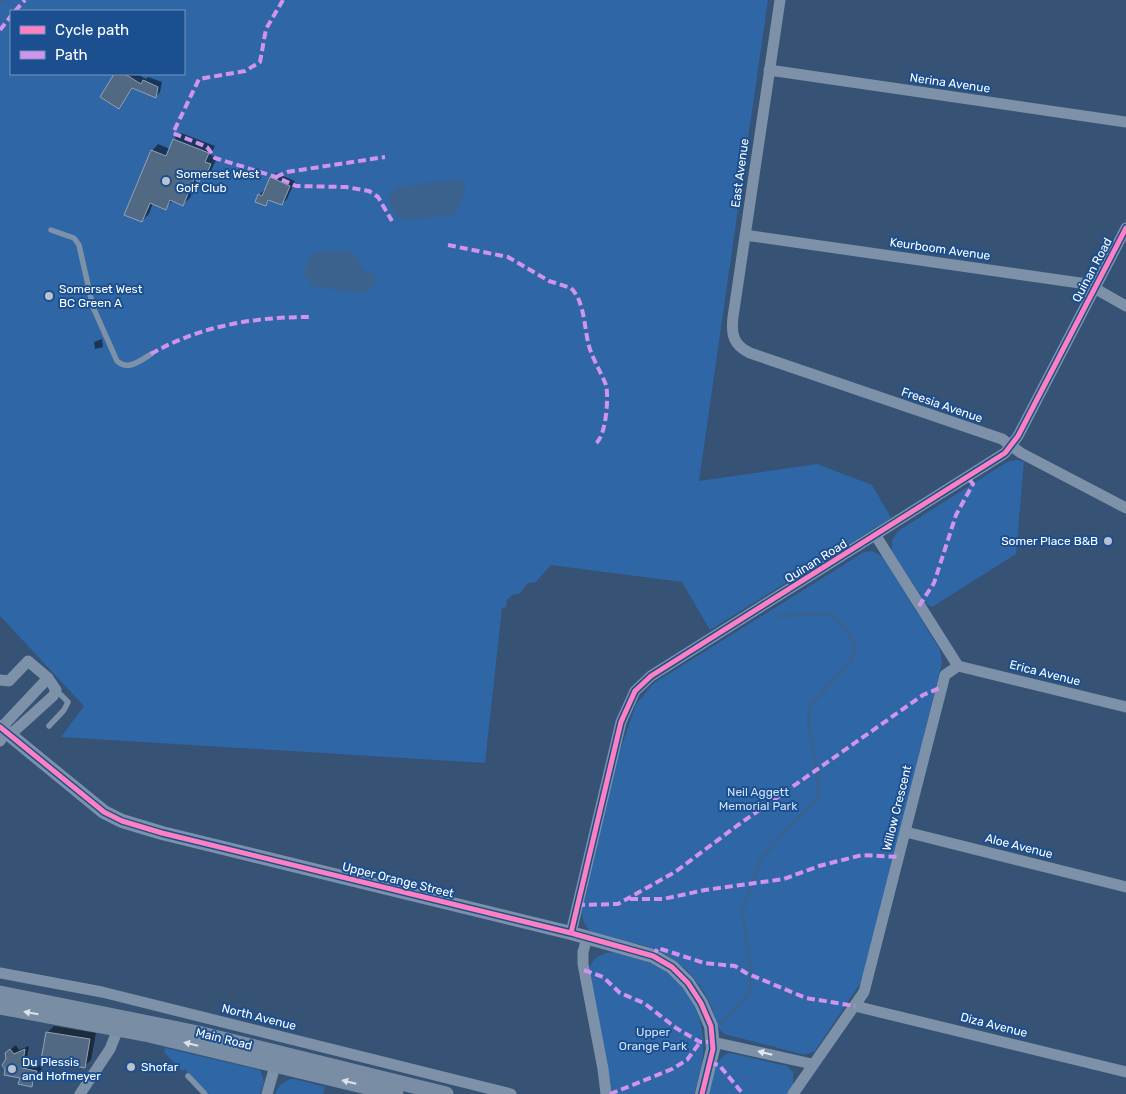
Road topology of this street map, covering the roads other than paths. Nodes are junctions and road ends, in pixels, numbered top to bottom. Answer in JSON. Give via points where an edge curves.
{"nodes":[{"id":1,"x":780,"y":0,"type":"edge"},
{"id":2,"x":769,"y":70,"type":"junction"},
{"id":3,"x":1126,"y":122,"type":"edge"},
{"id":4,"x":1126,"y":228,"type":"edge"},
{"id":5,"x":51,"y":230,"type":"dead end"},
{"id":6,"x":745,"y":234,"type":"junction"},
{"id":7,"x":1093,"y":288,"type":"junction"},
{"id":8,"x":1126,"y":306,"type":"edge"},
{"id":9,"x":741,"y":348,"type":"joint"},
{"id":10,"x":151,"y":354,"type":"dead end"},
{"id":11,"x":1010,"y":446,"type":"junction"},
{"id":12,"x":1126,"y":508,"type":"edge"},
{"id":13,"x":876,"y":536,"type":"junction"},
{"id":14,"x":958,"y":666,"type":"junction"},
{"id":15,"x":48,"y":678,"type":"junction"},
{"id":16,"x":0,"y":680,"type":"edge"},
{"id":17,"x":56,"y":690,"type":"junction"},
{"id":18,"x":26,"y":701,"type":"junction"},
{"id":19,"x":1126,"y":707,"type":"edge"},
{"id":20,"x":37,"y":711,"type":"junction"},
{"id":21,"x":49,"y":726,"type":"dead end"},
{"id":22,"x":3,"y":733,"type":"edge"},
{"id":23,"x":906,"y":832,"type":"junction"},
{"id":24,"x":1126,"y":887,"type":"edge"},
{"id":25,"x":571,"y":933,"type":"junction"},
{"id":26,"x":587,"y":938,"type":"junction"},
{"id":27,"x":0,"y":973,"type":"edge"},
{"id":28,"x":0,"y":993,"type":"edge"},
{"id":29,"x":855,"y":1006,"type":"junction"},
{"id":30,"x":0,"y":1007,"type":"edge"},
{"id":31,"x":118,"y":1029,"type":"junction"},
{"id":32,"x":713,"y":1042,"type":"junction"},
{"id":33,"x":277,"y":1058,"type":"junction"},
{"id":34,"x":812,"y":1064,"type":"junction"},
{"id":35,"x":1126,"y":1072,"type":"edge"},
{"id":36,"x":188,"y":1076,"type":"dead end"},
{"id":37,"x":403,"y":1091,"type":"edge"},
{"id":38,"x":80,"y":1094,"type":"edge"},
{"id":39,"x":205,"y":1094,"type":"edge"},
{"id":40,"x":267,"y":1094,"type":"edge"},
{"id":41,"x":446,"y":1094,"type":"edge"},
{"id":42,"x":511,"y":1094,"type":"edge"},
{"id":43,"x":606,"y":1094,"type":"edge"},
{"id":44,"x":702,"y":1094,"type":"edge"},
{"id":45,"x":793,"y":1094,"type":"edge"}],
"edges":[{"from":1,"to":2,"type":"street","name":"East Avenue"},
{"from":2,"to":3,"type":"street","name":"Nerina Avenue"},
{"from":2,"to":6,"type":"street","name":"East Avenue"},
{"from":4,"to":7,"type":"street","name":"Quinan Road"},
{"from":5,"to":10,"type":"lane","via":[[72,237],[79,245],[93,307],[116,360],[122,365],[130,365]]},
{"from":6,"to":7,"type":"street","name":"Keurboom Avenue","via":[[1086,284]]},
{"from":6,"to":9,"type":"street","name":"East Avenue","via":[[732,328],[735,341]]},
{"from":7,"to":8,"type":"street","name":"Keurboom Avenue"},
{"from":7,"to":11,"type":"street","name":"Quinan Road"},
{"from":9,"to":11,"type":"street","name":"Freesia Avenue","via":[[1002,439]]},
{"from":11,"to":12,"type":"street","name":"Freesia Avenue"},
{"from":11,"to":13,"type":"street","name":"Quinan Road","via":[[993,462]]},
{"from":13,"to":14,"type":"street"},
{"from":13,"to":25,"type":"street","name":"Quinan Road","via":[[651,676],[635,691],[621,722]]},
{"from":14,"to":19,"type":"street","name":"Erica Avenue"},
{"from":14,"to":23,"type":"street","name":"Willow Crescent","via":[[945,676]]},
{"from":15,"to":16,"type":"street","via":[[28,662],[9,681]]},
{"from":15,"to":17,"type":"street"},
{"from":15,"to":18,"type":"street"},
{"from":17,"to":20,"type":"street"},
{"from":17,"to":21,"type":"lane","via":[[68,702]]},
{"from":18,"to":20,"type":"lane"},
{"from":18,"to":22,"type":"street"},
{"from":20,"to":22,"type":"street"},
{"from":22,"to":25,"type":"street","name":"Upper Orange Street","via":[[87,800],[122,821]]},
{"from":23,"to":24,"type":"street","name":"Aloe Avenue"},
{"from":23,"to":29,"type":"street","name":"Willow Crescent","via":[[869,978]]},
{"from":25,"to":26,"type":"street","name":"Upper Orange Street"},
{"from":26,"to":32,"type":"street","name":"Upper Orange Street","via":[[647,953],[672,967],[701,1003],[711,1026]]},
{"from":26,"to":43,"type":"street","via":[[583,964]]},
{"from":27,"to":42,"type":"street","name":"North Avenue","via":[[102,992]]},
{"from":28,"to":33,"type":"main road","name":"Main Road","via":[[127,1017]]},
{"from":29,"to":34,"type":"street","name":"Willow Crescent"},
{"from":29,"to":35,"type":"street","name":"Diza Avenue"},
{"from":31,"to":30,"type":"main road","name":"Main Road","one_way":true},
{"from":33,"to":31,"type":"main road","name":"Main Road","one_way":true},
{"from":31,"to":38,"type":"street","via":[[110,1049]]},
{"from":34,"to":32,"type":"street","one_way":true},
{"from":32,"to":44,"type":"street","name":"Upper Orange Street"},
{"from":33,"to":37,"type":"main road","name":"Main Road"},
{"from":33,"to":40,"type":"street"},
{"from":34,"to":45,"type":"street","name":"Willow Crescent"},
{"from":36,"to":39,"type":"lane"},
{"from":37,"to":41,"type":"main road","name":"Main Road"}]}
